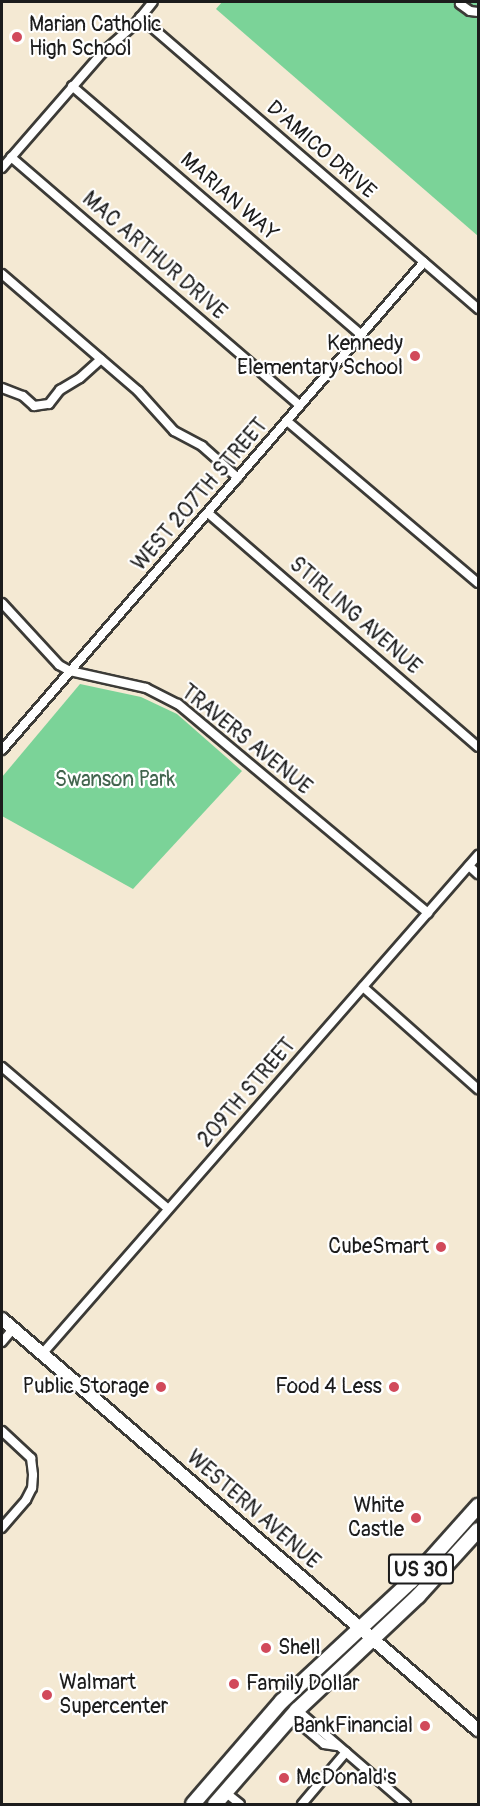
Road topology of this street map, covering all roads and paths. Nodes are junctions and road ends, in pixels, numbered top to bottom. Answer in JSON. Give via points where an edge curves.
{"nodes":[{"id":1,"x":153,"y":2,"type":"edge"},
{"id":2,"x":460,"y":4,"type":"dead end"},
{"id":3,"x":478,"y":12,"type":"edge"},
{"id":4,"x":140,"y":17,"type":"junction"},
{"id":5,"x":72,"y":86,"type":"junction"},
{"id":6,"x":11,"y":158,"type":"junction"},
{"id":7,"x":2,"y":168,"type":"edge"},
{"id":8,"x":424,"y":262,"type":"junction"},
{"id":9,"x":2,"y":274,"type":"edge"},
{"id":10,"x":478,"y":309,"type":"edge"},
{"id":11,"x":362,"y":335,"type":"junction"},
{"id":12,"x":101,"y":359,"type":"junction"},
{"id":13,"x":2,"y":388,"type":"edge"},
{"id":14,"x":300,"y":406,"type":"junction"},
{"id":15,"x":287,"y":421,"type":"junction"},
{"id":16,"x":238,"y":478,"type":"junction"},
{"id":17,"x":208,"y":513,"type":"junction"},
{"id":18,"x":478,"y":583,"type":"edge"},
{"id":19,"x":2,"y":603,"type":"edge"},
{"id":20,"x":70,"y":671,"type":"junction"},
{"id":21,"x":478,"y":747,"type":"edge"},
{"id":22,"x":2,"y":750,"type":"edge"},
{"id":23,"x":478,"y":855,"type":"edge"},
{"id":24,"x":469,"y":866,"type":"junction"},
{"id":25,"x":478,"y":874,"type":"edge"},
{"id":26,"x":428,"y":913,"type":"junction"},
{"id":27,"x":363,"y":987,"type":"junction"},
{"id":28,"x":2,"y":1067,"type":"edge"},
{"id":29,"x":478,"y":1089,"type":"edge"},
{"id":30,"x":168,"y":1209,"type":"junction"},
{"id":31,"x":2,"y":1319,"type":"edge"},
{"id":32,"x":13,"y":1329,"type":"junction"},
{"id":33,"x":2,"y":1342,"type":"edge"},
{"id":34,"x":42,"y":1354,"type":"junction"},
{"id":35,"x":2,"y":1431,"type":"edge"},
{"id":36,"x":478,"y":1506,"type":"edge"},
{"id":37,"x":2,"y":1528,"type":"edge"},
{"id":38,"x":478,"y":1530,"type":"edge"},
{"id":39,"x":360,"y":1628,"type":"junction"},
{"id":40,"x":372,"y":1638,"type":"junction"},
{"id":41,"x":294,"y":1713,"type":"junction"},
{"id":42,"x":478,"y":1730,"type":"edge"},
{"id":43,"x":342,"y":1749,"type":"junction"},
{"id":44,"x":225,"y":1792,"type":"junction"},
{"id":45,"x":192,"y":1804,"type":"edge"},
{"id":46,"x":215,"y":1804,"type":"edge"},
{"id":47,"x":240,"y":1804,"type":"edge"},
{"id":48,"x":302,"y":1804,"type":"edge"},
{"id":49,"x":406,"y":1804,"type":"edge"}],
"edges":[{"from":1,"to":4,"type":"street"},
{"from":2,"to":3,"type":"street"},
{"from":4,"to":5,"type":"street"},
{"from":4,"to":8,"type":"street","name":"D'AMICO DRIVE"},
{"from":5,"to":6,"type":"street"},
{"from":5,"to":11,"type":"street","name":"MARIAN WAY"},
{"from":6,"to":7,"type":"street"},
{"from":6,"to":14,"type":"street","name":"MAC ARTHUR DRIVE"},
{"from":8,"to":10,"type":"street","name":"D'AMICO DRIVE"},
{"from":8,"to":11,"type":"street","name":"WEST 207TH STREET"},
{"from":9,"to":12,"type":"street"},
{"from":11,"to":14,"type":"street","name":"WEST 207TH STREET"},
{"from":12,"to":13,"type":"street","via":[[60,390],[49,404],[34,406],[23,396]]},
{"from":12,"to":16,"type":"street","via":[[138,391],[174,431],[202,446]]},
{"from":14,"to":15,"type":"street","name":"WEST 207TH STREET"},
{"from":15,"to":16,"type":"street","name":"WEST 207TH STREET"},
{"from":15,"to":18,"type":"street"},
{"from":16,"to":17,"type":"street","name":"WEST 207TH STREET"},
{"from":17,"to":20,"type":"street","name":"WEST 207TH STREET"},
{"from":17,"to":21,"type":"street","name":"STIRLING AVENUE"},
{"from":19,"to":20,"type":"street","name":"TRAVERS AVENUE","via":[[51,658]]},
{"from":20,"to":22,"type":"street","name":"WEST 207TH STREET"},
{"from":20,"to":26,"type":"street","name":"TRAVERS AVENUE","via":[[146,688],[178,704]]},
{"from":23,"to":24,"type":"street","name":"209TH STREET"},
{"from":24,"to":25,"type":"street"},
{"from":24,"to":26,"type":"street","name":"209TH STREET"},
{"from":26,"to":27,"type":"street","name":"209TH STREET"},
{"from":27,"to":29,"type":"street"},
{"from":27,"to":30,"type":"street","name":"209TH STREET"},
{"from":28,"to":30,"type":"street"},
{"from":30,"to":34,"type":"street","name":"209TH STREET"},
{"from":31,"to":32,"type":"main road","name":"WESTERN AVENUE"},
{"from":32,"to":33,"type":"street"},
{"from":32,"to":34,"type":"main road","name":"WESTERN AVENUE"},
{"from":34,"to":39,"type":"main road","name":"WESTERN AVENUE"},
{"from":35,"to":37,"type":"street","via":[[31,1458],[33,1475],[26,1500]]},
{"from":36,"to":39,"type":"main road","number":"US 30","via":[[413,1578]]},
{"from":38,"to":40,"type":"main road","number":"US 30","via":[[418,1596]]},
{"from":39,"to":40,"type":"main road","name":"WESTERN AVENUE"},
{"from":39,"to":45,"type":"main road","number":"US 30","via":[[282,1701]]},
{"from":40,"to":41,"type":"main road","number":"US 30"},
{"from":40,"to":42,"type":"main road","name":"WESTERN AVENUE"},
{"from":41,"to":43,"type":"street","via":[[324,1744]]},
{"from":41,"to":44,"type":"main road","number":"US 30"},
{"from":43,"to":48,"type":"street"},
{"from":43,"to":49,"type":"street"},
{"from":44,"to":46,"type":"main road","number":"US 30"},
{"from":44,"to":47,"type":"street"}]}
